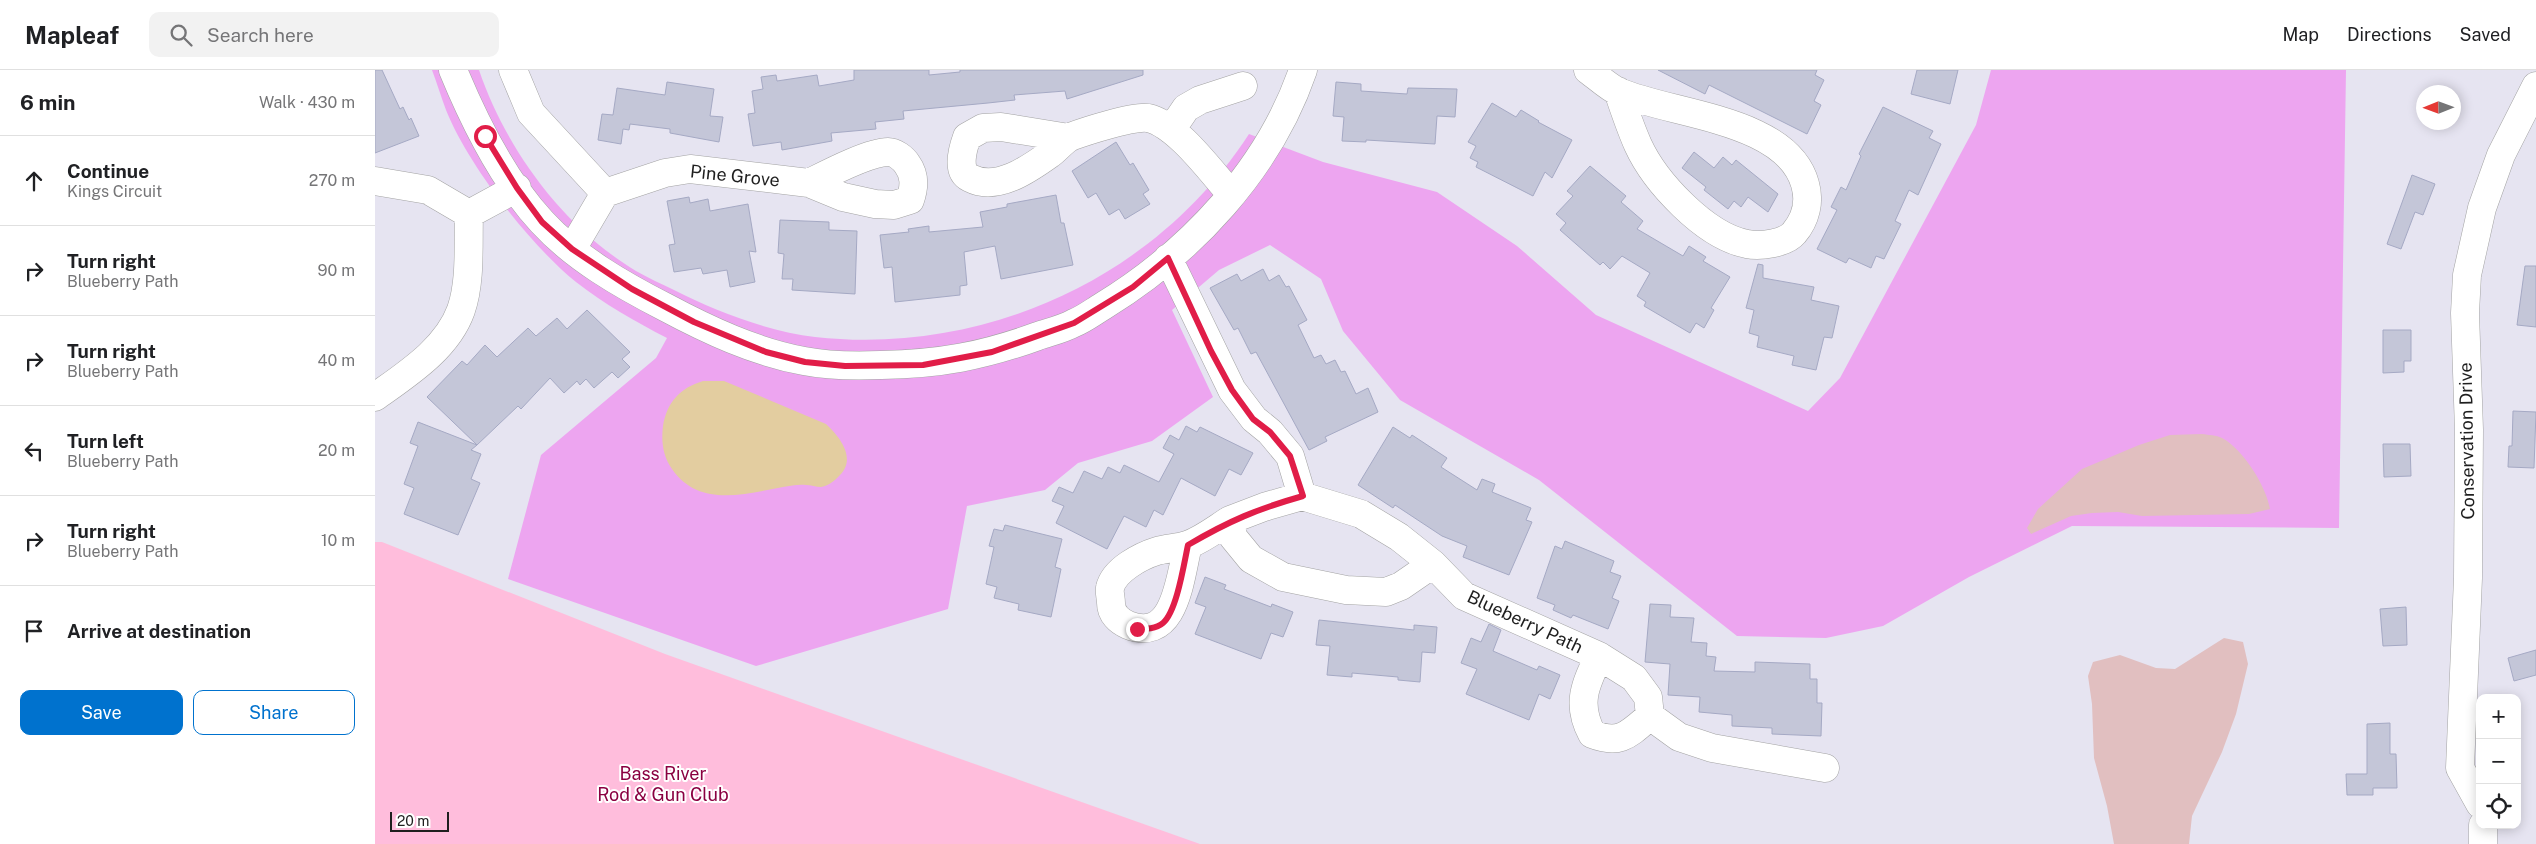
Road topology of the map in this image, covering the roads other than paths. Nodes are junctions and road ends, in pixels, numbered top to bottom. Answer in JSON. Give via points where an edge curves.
{"nodes":[{"id":1,"x":453,"y":70,"type":"edge"},
{"id":2,"x":513,"y":70,"type":"edge"},
{"id":3,"x":1303,"y":70,"type":"edge"},
{"id":4,"x":1589,"y":70,"type":"edge"},
{"id":5,"x":1243,"y":86,"type":"dead end"},
{"id":6,"x":2536,"y":86,"type":"edge"},
{"id":7,"x":1618,"y":91,"type":"junction"},
{"id":8,"x":1171,"y":130,"type":"junction"},
{"id":9,"x":1069,"y":138,"type":"dead end"},
{"id":10,"x":375,"y":181,"type":"edge"},
{"id":11,"x":809,"y":183,"type":"dead end"},
{"id":12,"x":517,"y":188,"type":"junction"},
{"id":13,"x":605,"y":193,"type":"junction"},
{"id":14,"x":1231,"y":194,"type":"junction"},
{"id":15,"x":469,"y":214,"type":"junction"},
{"id":16,"x":572,"y":249,"type":"junction"},
{"id":17,"x":1168,"y":258,"type":"junction"},
{"id":18,"x":375,"y":397,"type":"edge"},
{"id":19,"x":1303,"y":496,"type":"junction"},
{"id":20,"x":1230,"y":520,"type":"junction"},
{"id":21,"x":1188,"y":545,"type":"dead end"},
{"id":22,"x":1433,"y":564,"type":"junction"},
{"id":23,"x":1599,"y":656,"type":"junction"},
{"id":24,"x":1650,"y":716,"type":"junction"},
{"id":25,"x":1825,"y":768,"type":"dead end"},
{"id":26,"x":2476,"y":797,"type":"edge"},
{"id":27,"x":2483,"y":829,"type":"edge"},
{"id":28,"x":2483,"y":844,"type":"edge"}],
"edges":[{"from":1,"to":12,"type":"street","via":[[485,136]]},
{"from":2,"to":13,"type":"street","via":[[531,113]]},
{"from":3,"to":14,"type":"street","via":[[1271,137]]},
{"from":4,"to":7,"type":"street"},
{"from":5,"to":8,"type":"street","via":[[1185,108]]},
{"from":6,"to":26,"type":"street","name":"Conservation Drive","via":[[2501,155],[2482,208],[2467,275],[2468,578],[2460,768]]},
{"from":7,"to":7,"type":"street","via":[[1673,110],[1726,121],[1765,138],[1787,152],[1801,170],[1809,196],[1803,219],[1792,235],[1773,243],[1748,245],[1721,234],[1686,208],[1660,180],[1638,146]]},
{"from":8,"to":9,"type":"street","via":[[1147,118],[1112,124]]},
{"from":8,"to":14,"type":"street"},
{"from":10,"to":15,"type":"street","via":[[428,190]]},
{"from":11,"to":13,"type":"street","name":"Pine Grove","via":[[690,169],[665,173]]},
{"from":12,"to":15,"type":"street"},
{"from":12,"to":16,"type":"street","via":[[542,222]]},
{"from":13,"to":16,"type":"street"},
{"from":14,"to":17,"type":"street","via":[[1197,235]]},
{"from":15,"to":18,"type":"street","via":[[467,280],[461,310],[444,340],[413,370]]},
{"from":16,"to":17,"type":"street","via":[[632,289],[694,322],[766,352],[805,362],[845,366],[923,365],[992,352],[1074,323],[1133,287]]},
{"from":17,"to":19,"type":"street","via":[[1232,390],[1253,419],[1270,432],[1290,456]]},
{"from":19,"to":20,"type":"street"},
{"from":19,"to":22,"type":"street","name":"Blueberry Path","via":[[1361,514],[1399,537]]},
{"from":20,"to":21,"type":"street"},
{"from":20,"to":22,"type":"street","via":[[1233,537],[1251,559],[1283,577],[1346,590],[1386,592],[1401,586]]},
{"from":22,"to":23,"type":"street","name":"Blueberry Path","via":[[1464,596]]},
{"from":23,"to":24,"type":"street","name":"Blueberry Path","via":[[1634,678],[1648,697]]},
{"from":23,"to":24,"type":"street","name":"Blueberry Path","via":[[1586,683],[1583,704],[1584,719],[1592,734],[1608,740],[1629,734]]},
{"from":24,"to":25,"type":"street","via":[[1679,737],[1712,748]]},
{"from":27,"to":28,"type":"street"}]}
